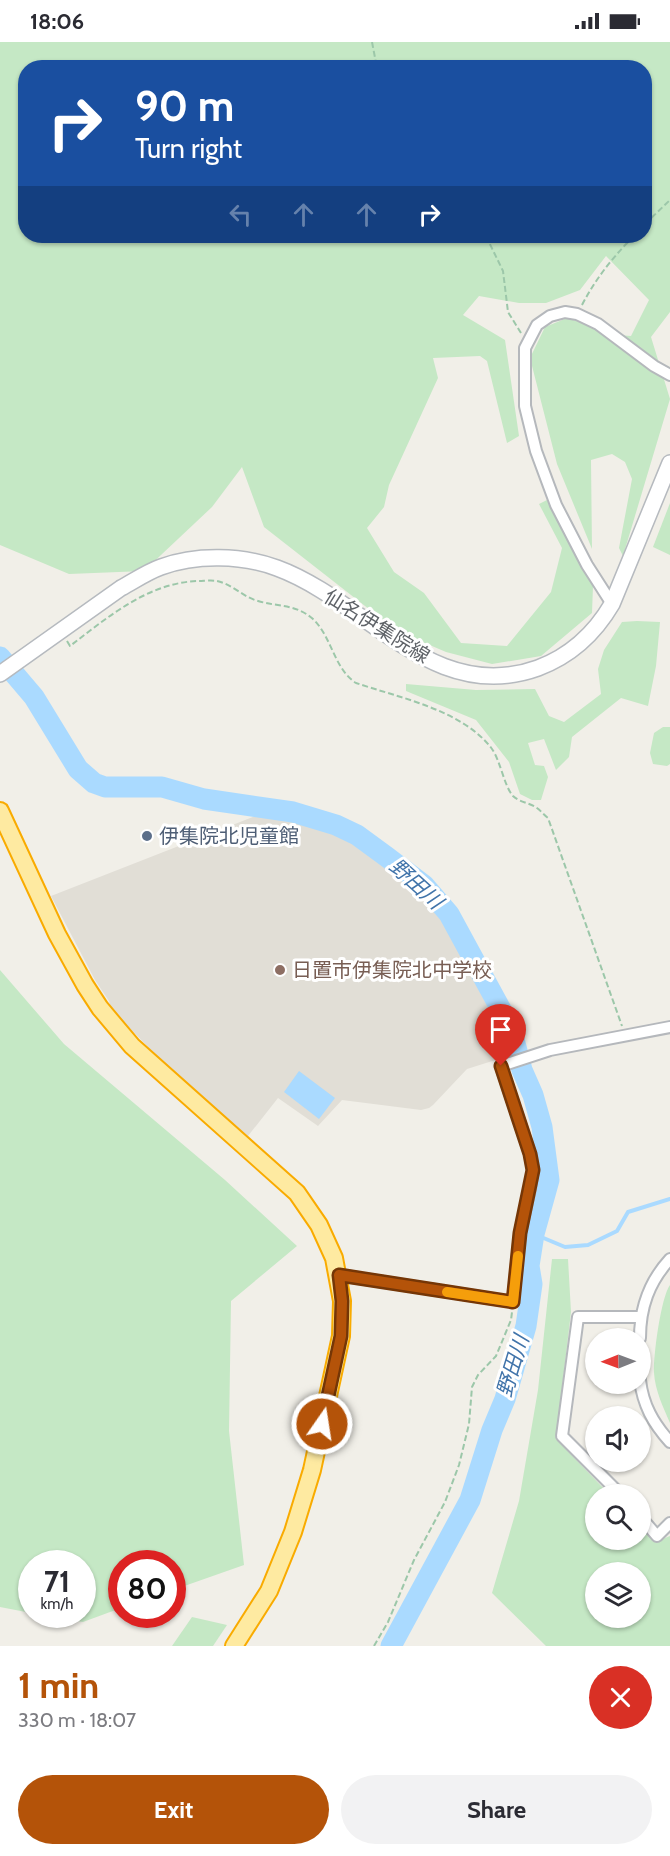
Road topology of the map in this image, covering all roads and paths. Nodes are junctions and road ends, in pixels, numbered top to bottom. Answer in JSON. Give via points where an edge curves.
{"nodes":[{"id":1,"x":372,"y":42,"type":"edge"},
{"id":2,"x":375,"y":60,"type":"edge"},
{"id":3,"x":670,"y":200,"type":"edge"},
{"id":4,"x":652,"y":217,"type":"edge"},
{"id":5,"x":489,"y":243,"type":"edge"},
{"id":6,"x":627,"y":243,"type":"edge"},
{"id":7,"x":577,"y":314,"type":"junction"},
{"id":8,"x":528,"y":343,"type":"junction"},
{"id":9,"x":670,"y":375,"type":"edge"},
{"id":10,"x":670,"y":463,"type":"edge"},
{"id":11,"x":612,"y":604,"type":"junction"},
{"id":12,"x":59,"y":632,"type":"junction"},
{"id":13,"x":0,"y":674,"type":"edge"},
{"id":14,"x":0,"y":811,"type":"edge"},
{"id":15,"x":670,"y":1027,"type":"edge"},
{"id":16,"x":625,"y":1036,"type":"junction"},
{"id":17,"x":670,"y":1259,"type":"edge"},
{"id":18,"x":339,"y":1275,"type":"junction"},
{"id":19,"x":514,"y":1301,"type":"junction"},
{"id":20,"x":640,"y":1317,"type":"junction"},
{"id":21,"x":640,"y":1328,"type":"edge"},
{"id":22,"x":642,"y":1394,"type":"edge"},
{"id":23,"x":670,"y":1442,"type":"edge"},
{"id":24,"x":610,"y":1484,"type":"edge"},
{"id":25,"x":670,"y":1524,"type":"edge"},
{"id":26,"x":651,"y":1529,"type":"edge"},
{"id":27,"x":234,"y":1646,"type":"edge"},
{"id":28,"x":374,"y":1646,"type":"edge"}],
"edges":[{"from":1,"to":2,"type":"path"},
{"from":3,"to":4,"type":"path"},
{"from":5,"to":8,"type":"path","via":[[503,271],[507,312]]},
{"from":6,"to":7,"type":"path","via":[[591,286]]},
{"from":7,"to":8,"type":"street","via":[[550,316],[537,325]]},
{"from":7,"to":9,"type":"street","via":[[598,324]]},
{"from":8,"to":11,"type":"street","via":[[525,406],[536,451],[556,505]]},
{"from":10,"to":11,"type":"main road","name":"仙名伊集院線"},
{"from":11,"to":12,"type":"main road","name":"仙名伊集院線","via":[[591,633],[562,657],[532,670],[478,675],[415,653],[297,576],[276,567],[234,559],[195,559],[160,567],[121,588]]},
{"from":12,"to":13,"type":"main road","name":"仙名伊集院線"},
{"from":12,"to":16,"type":"path","via":[[70,646],[110,615],[149,593],[185,582],[217,581],[261,602],[296,608],[312,618],[347,677],[356,683],[445,713],[470,727],[499,761],[515,798],[548,818]]},
{"from":14,"to":18,"type":"highway","via":[[57,934],[100,1008],[132,1046],[297,1193],[328,1242]]},
{"from":15,"to":16,"type":"street"},
{"from":16,"to":19,"type":"street","via":[[550,1050],[501,1066],[533,1170],[520,1233]]},
{"from":17,"to":20,"type":"street","via":[[656,1276]]},
{"from":18,"to":19,"type":"street"},
{"from":18,"to":27,"type":"highway","via":[[341,1336],[312,1470],[269,1591]]},
{"from":19,"to":28,"type":"path","via":[[511,1320],[496,1356],[472,1387],[469,1424],[446,1502]]},
{"from":20,"to":21,"type":"street"},
{"from":20,"to":24,"type":"street","via":[[578,1317],[562,1436]]},
{"from":22,"to":23,"type":"street","via":[[649,1414]]},
{"from":25,"to":26,"type":"street","via":[[657,1536]]}]}
